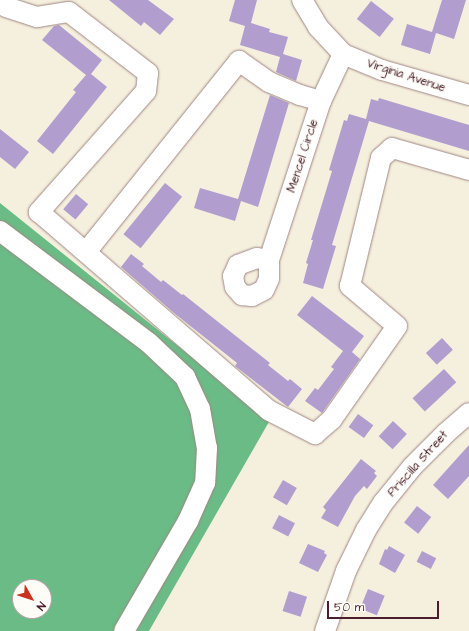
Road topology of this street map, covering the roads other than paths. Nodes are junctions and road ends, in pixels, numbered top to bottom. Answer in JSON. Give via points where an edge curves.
{"nodes":[{"id":1,"x":302,"y":0,"type":"edge"},
{"id":2,"x":5,"y":7,"type":"edge"},
{"id":3,"x":343,"y":54,"type":"junction"},
{"id":4,"x":469,"y":95,"type":"edge"},
{"id":5,"x":321,"y":101,"type":"junction"},
{"id":6,"x":469,"y":170,"type":"edge"},
{"id":7,"x":0,"y":231,"type":"edge"},
{"id":8,"x":86,"y":252,"type":"junction"},
{"id":9,"x":269,"y":260,"type":"dead end"},
{"id":10,"x":469,"y":413,"type":"edge"},
{"id":11,"x":124,"y":631,"type":"edge"},
{"id":12,"x":325,"y":631,"type":"edge"}],
"edges":[{"from":1,"to":3,"type":"street","via":[[318,27]]},
{"from":2,"to":8,"type":"street","via":[[37,17],[69,12],[148,73],[146,91],[38,212]]},
{"from":3,"to":4,"type":"street","name":"Virginia Avenue","via":[[382,70]]},
{"from":3,"to":5,"type":"street","name":"Mencel Circle"},
{"from":5,"to":8,"type":"street","via":[[269,82],[239,61]]},
{"from":5,"to":9,"type":"street","name":"Mencel Circle"},
{"from":6,"to":8,"type":"street","via":[[392,148],[381,158],[350,286],[397,326],[332,419],[315,434],[268,410]]},
{"from":7,"to":11,"type":"street","via":[[148,343],[185,378],[200,409],[207,448],[204,483],[188,520]]},
{"from":10,"to":12,"type":"street","name":"Priscilla Street","via":[[412,467],[382,503],[346,571]]}]}
